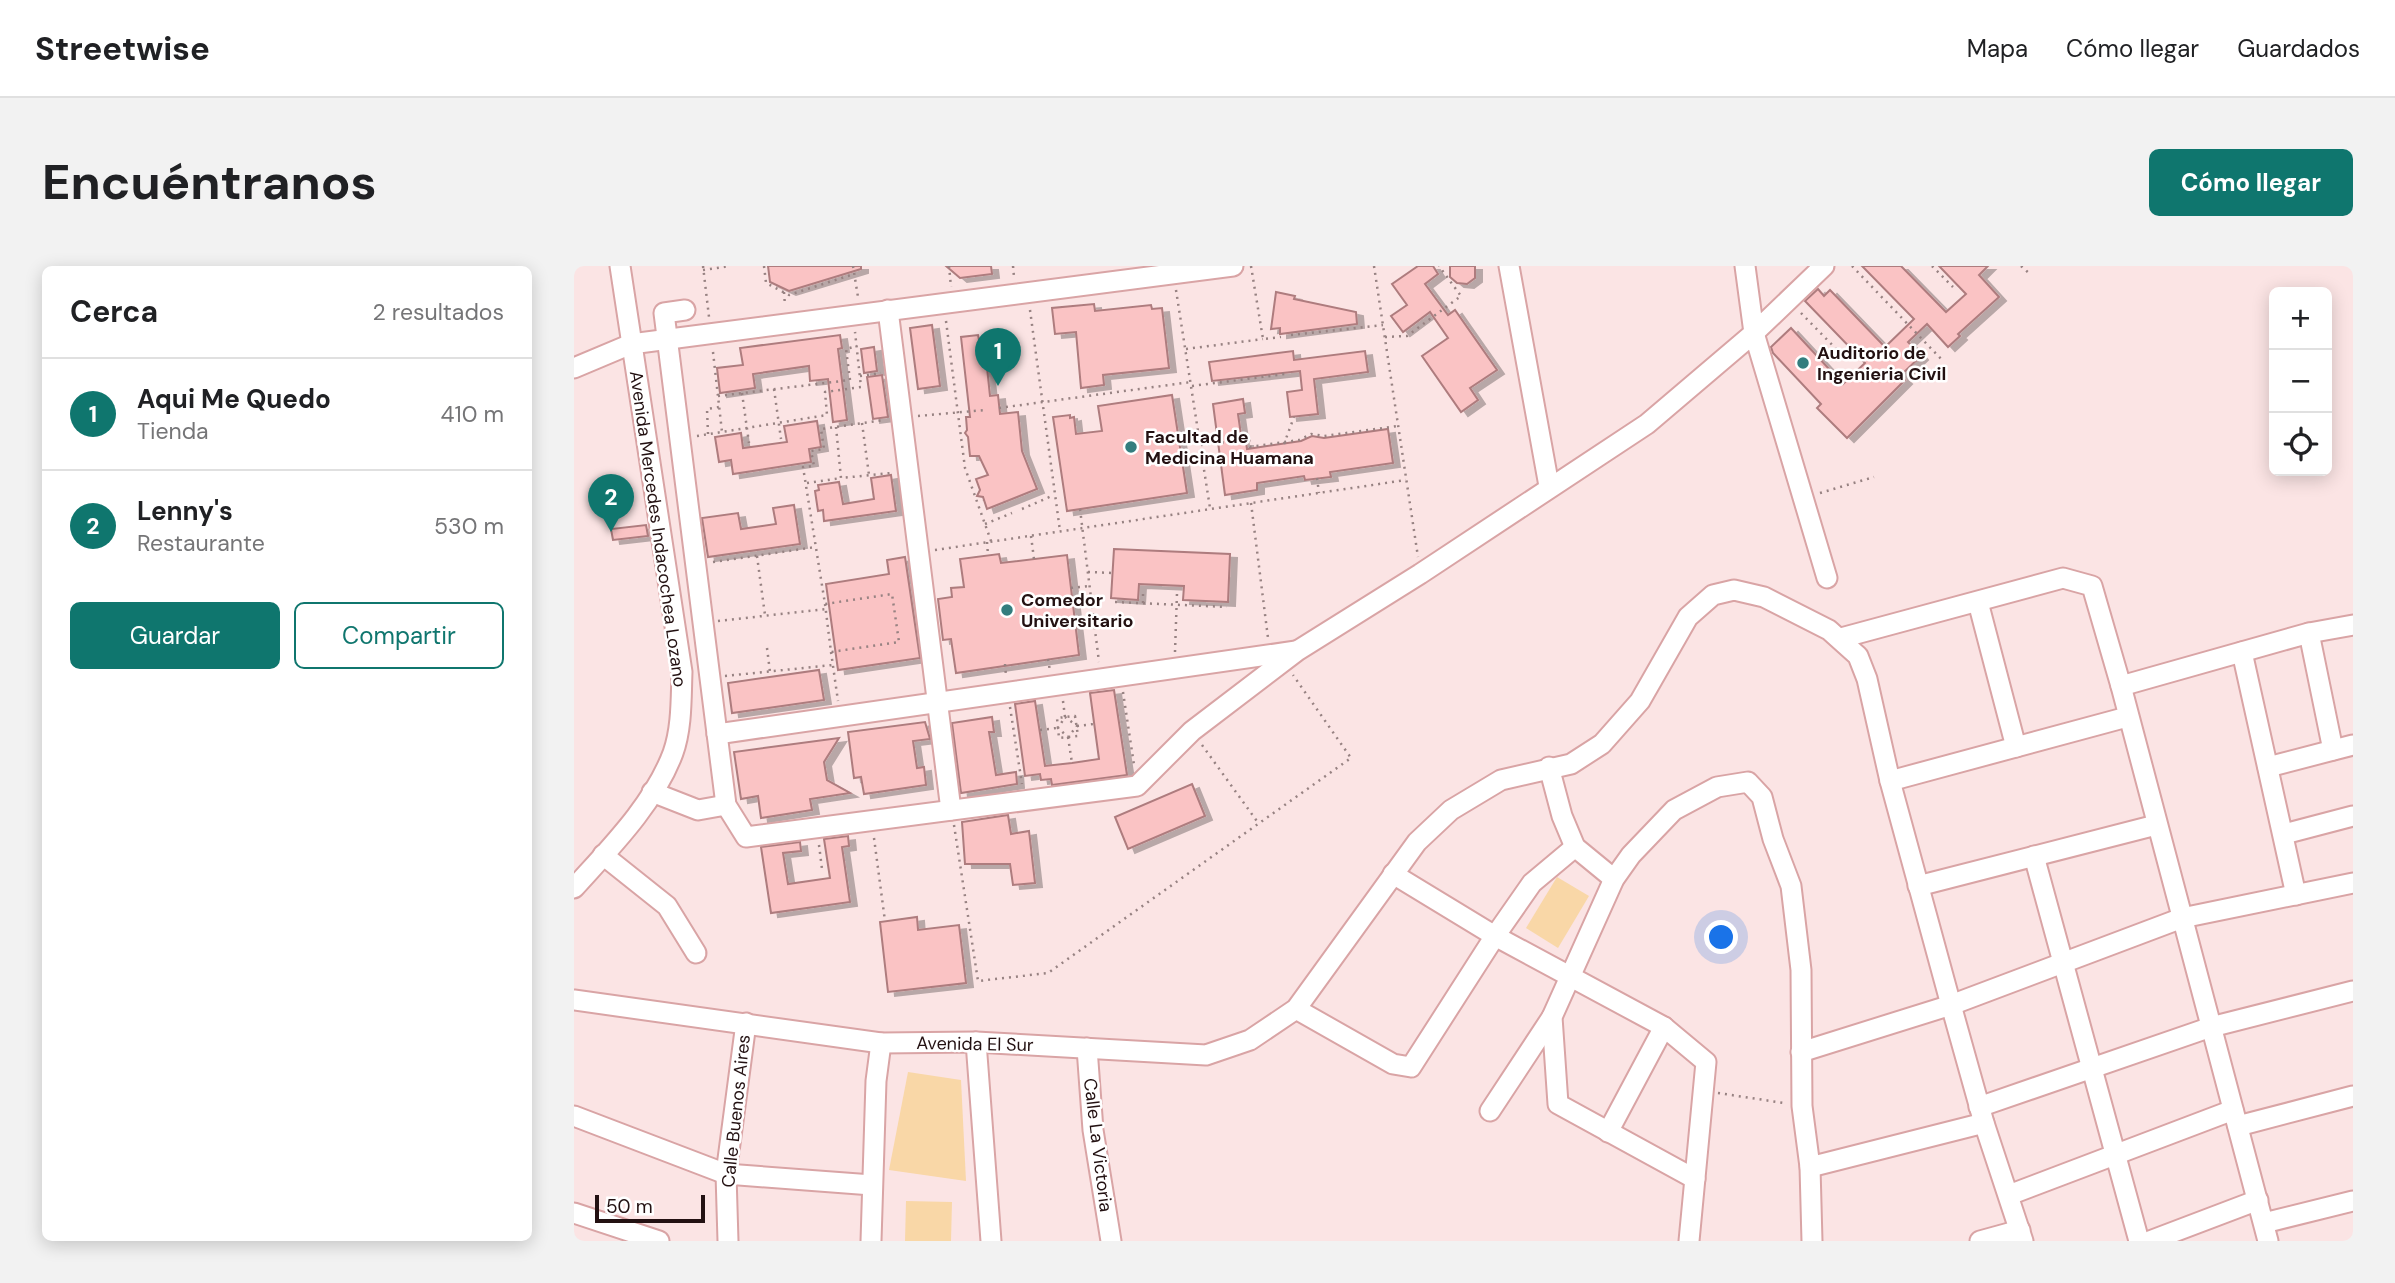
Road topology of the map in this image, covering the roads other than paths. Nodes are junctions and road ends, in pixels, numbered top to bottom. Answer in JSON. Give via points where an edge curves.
{"nodes":[{"id":1,"x":620,"y":266,"type":"edge"},
{"id":2,"x":1233,"y":266,"type":"edge"},
{"id":3,"x":1509,"y":266,"type":"edge"},
{"id":4,"x":1745,"y":266,"type":"edge"},
{"id":5,"x":1824,"y":266,"type":"edge"},
{"id":6,"x":685,"y":310,"type":"dead end"},
{"id":7,"x":888,"y":310,"type":"junction"},
{"id":8,"x":1754,"y":333,"type":"junction"},
{"id":9,"x":667,"y":339,"type":"junction"},
{"id":10,"x":631,"y":344,"type":"junction"},
{"id":11,"x":574,"y":368,"type":"edge"},
{"id":12,"x":1549,"y":486,"type":"junction"},
{"id":13,"x":1827,"y":578,"type":"dead end"},
{"id":14,"x":1978,"y":602,"type":"junction"},
{"id":15,"x":2353,"y":625,"type":"edge"},
{"id":16,"x":2309,"y":633,"type":"junction"},
{"id":17,"x":1841,"y":638,"type":"junction"},
{"id":18,"x":2242,"y":652,"type":"junction"},
{"id":19,"x":1284,"y":656,"type":"junction"},
{"id":20,"x":2121,"y":686,"type":"junction"},
{"id":21,"x":936,"y":702,"type":"junction"},
{"id":22,"x":2127,"y":717,"type":"junction"},
{"id":23,"x":717,"y":734,"type":"junction"},
{"id":24,"x":2353,"y":745,"type":"edge"},
{"id":25,"x":2016,"y":747,"type":"junction"},
{"id":26,"x":2333,"y":750,"type":"junction"},
{"id":27,"x":1549,"y":767,"type":"junction"},
{"id":28,"x":2268,"y":767,"type":"junction"},
{"id":29,"x":1890,"y":781,"type":"junction"},
{"id":30,"x":652,"y":792,"type":"junction"},
{"id":31,"x":726,"y":805,"type":"junction"},
{"id":32,"x":951,"y":810,"type":"junction"},
{"id":33,"x":2353,"y":816,"type":"edge"},
{"id":34,"x":2156,"y":825,"type":"junction"},
{"id":35,"x":2284,"y":834,"type":"junction"},
{"id":36,"x":1575,"y":847,"type":"junction"},
{"id":37,"x":603,"y":855,"type":"junction"},
{"id":38,"x":2034,"y":856,"type":"junction"},
{"id":39,"x":1393,"y":874,"type":"junction"},
{"id":40,"x":1614,"y":879,"type":"junction"},
{"id":41,"x":2353,"y":883,"type":"edge"},
{"id":42,"x":575,"y":885,"type":"edge"},
{"id":43,"x":1918,"y":886,"type":"junction"},
{"id":44,"x":2296,"y":895,"type":"junction"},
{"id":45,"x":2182,"y":918,"type":"junction"},
{"id":46,"x":1494,"y":936,"type":"junction"},
{"id":47,"x":696,"y":953,"type":"dead end"},
{"id":48,"x":2066,"y":964,"type":"junction"},
{"id":49,"x":1570,"y":976,"type":"junction"},
{"id":50,"x":2353,"y":991,"type":"edge"},
{"id":51,"x":574,"y":1000,"type":"edge"},
{"id":52,"x":1951,"y":1005,"type":"junction"},
{"id":53,"x":1296,"y":1009,"type":"junction"},
{"id":54,"x":1552,"y":1017,"type":"junction"},
{"id":55,"x":746,"y":1023,"type":"junction"},
{"id":56,"x":1664,"y":1027,"type":"junction"},
{"id":57,"x":2211,"y":1027,"type":"junction"},
{"id":58,"x":976,"y":1042,"type":"junction"},
{"id":59,"x":881,"y":1043,"type":"junction"},
{"id":60,"x":1087,"y":1048,"type":"junction"},
{"id":61,"x":1801,"y":1052,"type":"junction"},
{"id":62,"x":2091,"y":1068,"type":"junction"},
{"id":63,"x":2353,"y":1096,"type":"edge"},
{"id":64,"x":1490,"y":1111,"type":"dead end"},
{"id":65,"x":1981,"y":1115,"type":"junction"},
{"id":66,"x":574,"y":1116,"type":"edge"},
{"id":67,"x":2236,"y":1118,"type":"junction"},
{"id":68,"x":1608,"y":1132,"type":"junction"},
{"id":69,"x":2117,"y":1156,"type":"junction"},
{"id":70,"x":1810,"y":1167,"type":"junction"},
{"id":71,"x":726,"y":1174,"type":"junction"},
{"id":72,"x":1695,"y":1179,"type":"junction"},
{"id":73,"x":872,"y":1185,"type":"junction"},
{"id":74,"x":2009,"y":1195,"type":"junction"},
{"id":75,"x":2258,"y":1200,"type":"junction"},
{"id":76,"x":2353,"y":1201,"type":"edge"},
{"id":77,"x":574,"y":1213,"type":"edge"},
{"id":78,"x":2266,"y":1232,"type":"edge"},
{"id":79,"x":2021,"y":1236,"type":"edge"},
{"id":80,"x":659,"y":1241,"type":"edge"},
{"id":81,"x":728,"y":1241,"type":"edge"},
{"id":82,"x":871,"y":1241,"type":"edge"},
{"id":83,"x":990,"y":1241,"type":"edge"},
{"id":84,"x":1111,"y":1241,"type":"edge"},
{"id":85,"x":1689,"y":1241,"type":"edge"},
{"id":86,"x":1812,"y":1241,"type":"edge"},
{"id":87,"x":1980,"y":1241,"type":"edge"},
{"id":88,"x":2138,"y":1241,"type":"edge"},
{"id":89,"x":2150,"y":1241,"type":"edge"}],
"edges":[{"from":1,"to":10,"type":"street","name":"Avenida Mercedes Indacochea Lozano"},
{"from":2,"to":7,"type":"street"},
{"from":3,"to":12,"type":"street"},
{"from":4,"to":8,"type":"street"},
{"from":5,"to":8,"type":"street"},
{"from":6,"to":9,"type":"street","via":[[664,313]]},
{"from":7,"to":9,"type":"street"},
{"from":7,"to":21,"type":"street"},
{"from":8,"to":12,"type":"street","via":[[1647,424]]},
{"from":8,"to":13,"type":"street"},
{"from":9,"to":10,"type":"street"},
{"from":9,"to":23,"type":"street"},
{"from":10,"to":11,"type":"street"},
{"from":10,"to":30,"type":"street","name":"Avenida Mercedes Indacochea Lozano","via":[[682,672],[674,752]]},
{"from":12,"to":19,"type":"street","via":[[1420,574]]},
{"from":14,"to":17,"type":"street"},
{"from":14,"to":20,"type":"street","via":[[2063,578],[2092,586]]},
{"from":14,"to":25,"type":"street"},
{"from":15,"to":16,"type":"street"},
{"from":16,"to":18,"type":"street"},
{"from":16,"to":26,"type":"street"},
{"from":17,"to":27,"type":"street","via":[[1764,597],[1734,590],[1713,595],[1688,617],[1640,701],[1602,744],[1571,764]]},
{"from":17,"to":29,"type":"street","via":[[1858,656],[1867,679]]},
{"from":18,"to":20,"type":"street"},
{"from":18,"to":28,"type":"street"},
{"from":19,"to":21,"type":"street"},
{"from":19,"to":32,"type":"street","via":[[1192,730],[1137,786]]},
{"from":20,"to":22,"type":"street"},
{"from":21,"to":23,"type":"street"},
{"from":21,"to":32,"type":"street"},
{"from":22,"to":25,"type":"street"},
{"from":22,"to":34,"type":"street"},
{"from":23,"to":31,"type":"street"},
{"from":24,"to":26,"type":"street"},
{"from":25,"to":29,"type":"street"},
{"from":26,"to":28,"type":"street"},
{"from":27,"to":36,"type":"street"},
{"from":27,"to":39,"type":"street","via":[[1501,780],[1451,810],[1417,842]]},
{"from":28,"to":35,"type":"street"},
{"from":29,"to":43,"type":"street"},
{"from":30,"to":31,"type":"street","via":[[698,810]]},
{"from":30,"to":37,"type":"street","name":"Avenida Mercedes Indacochea Lozano"},
{"from":31,"to":32,"type":"street","via":[[746,837]]},
{"from":33,"to":35,"type":"street"},
{"from":34,"to":38,"type":"street"},
{"from":34,"to":45,"type":"street"},
{"from":35,"to":44,"type":"street"},
{"from":36,"to":40,"type":"street"},
{"from":36,"to":46,"type":"street","via":[[1532,883]]},
{"from":37,"to":42,"type":"street","name":"Avenida Mercedes Indacochea Lozano"},
{"from":37,"to":47,"type":"street","via":[[667,906]]},
{"from":38,"to":43,"type":"street"},
{"from":38,"to":48,"type":"street"},
{"from":39,"to":46,"type":"street"},
{"from":39,"to":53,"type":"street"},
{"from":40,"to":49,"type":"street"},
{"from":40,"to":61,"type":"street","via":[[1674,810],[1717,787],[1739,782],[1753,786],[1762,797],[1791,886],[1801,970]]},
{"from":41,"to":44,"type":"street"},
{"from":43,"to":52,"type":"street"},
{"from":44,"to":45,"type":"street"},
{"from":45,"to":48,"type":"street"},
{"from":45,"to":57,"type":"street"},
{"from":46,"to":49,"type":"street"},
{"from":46,"to":53,"type":"street","via":[[1411,1067],[1393,1064]]},
{"from":48,"to":52,"type":"street"},
{"from":48,"to":62,"type":"street"},
{"from":49,"to":54,"type":"street"},
{"from":49,"to":56,"type":"street"},
{"from":50,"to":57,"type":"street"},
{"from":51,"to":55,"type":"street","name":"Avenida El Sur"},
{"from":52,"to":61,"type":"street"},
{"from":52,"to":65,"type":"street"},
{"from":53,"to":60,"type":"street","name":"Avenida El Sur","via":[[1250,1040],[1206,1055]]},
{"from":54,"to":64,"type":"street"},
{"from":54,"to":68,"type":"street","via":[[1558,1104]]},
{"from":55,"to":59,"type":"street","name":"Avenida El Sur"},
{"from":55,"to":71,"type":"street","name":"Calle Buenos Aires"},
{"from":56,"to":68,"type":"street"},
{"from":56,"to":72,"type":"street","via":[[1706,1062]]},
{"from":57,"to":62,"type":"street"},
{"from":57,"to":67,"type":"street"},
{"from":58,"to":59,"type":"street","name":"Avenida El Sur"},
{"from":58,"to":60,"type":"street","name":"Avenida El Sur"},
{"from":58,"to":83,"type":"street"},
{"from":59,"to":73,"type":"street"},
{"from":60,"to":84,"type":"street","name":"Calle La Victoria","via":[[1093,1130]]},
{"from":61,"to":70,"type":"street"},
{"from":62,"to":65,"type":"street"},
{"from":62,"to":69,"type":"street"},
{"from":63,"to":67,"type":"street"},
{"from":65,"to":70,"type":"street"},
{"from":65,"to":74,"type":"street"},
{"from":66,"to":71,"type":"street"},
{"from":67,"to":69,"type":"street"},
{"from":67,"to":75,"type":"street"},
{"from":68,"to":72,"type":"street"},
{"from":69,"to":74,"type":"street"},
{"from":69,"to":88,"type":"street"},
{"from":70,"to":86,"type":"street"},
{"from":71,"to":73,"type":"street"},
{"from":71,"to":81,"type":"street","name":"Calle Buenos Aires"},
{"from":72,"to":85,"type":"street"},
{"from":73,"to":82,"type":"street"},
{"from":74,"to":79,"type":"street"},
{"from":75,"to":78,"type":"street"},
{"from":75,"to":89,"type":"street"},
{"from":76,"to":78,"type":"street"},
{"from":77,"to":80,"type":"street"},
{"from":79,"to":87,"type":"street"}]}
